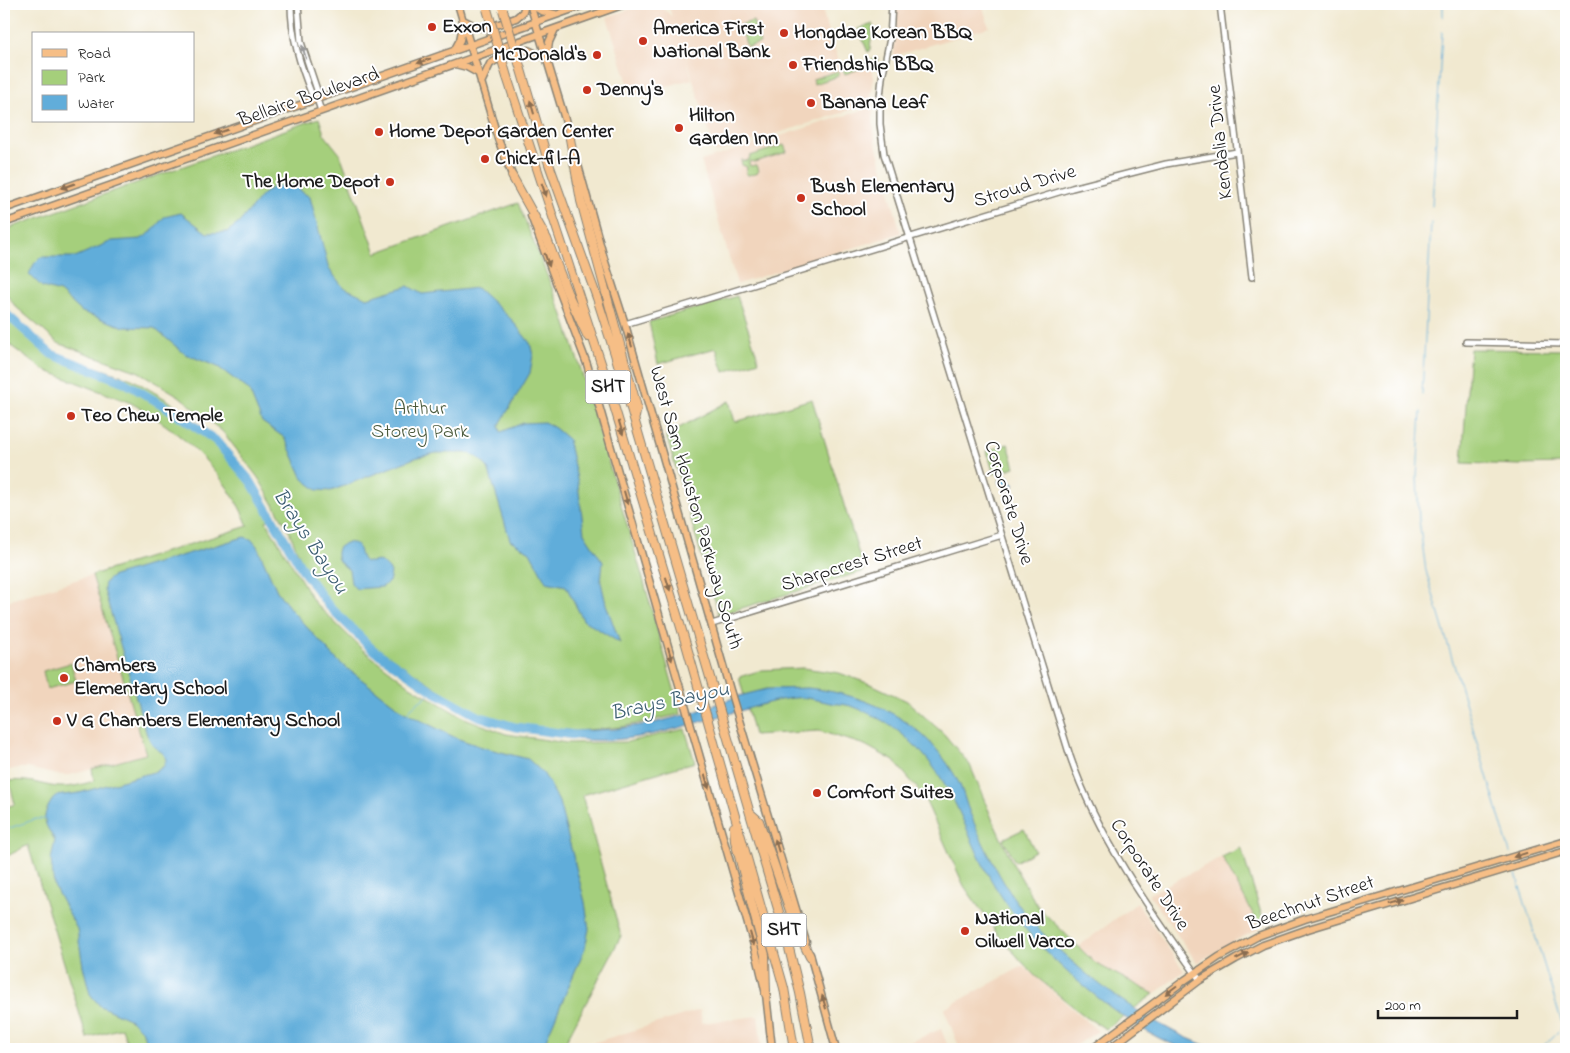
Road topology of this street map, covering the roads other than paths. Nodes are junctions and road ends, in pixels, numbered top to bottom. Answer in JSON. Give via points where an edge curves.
{"nodes":[{"id":1,"x":291,"y":4,"type":"edge"},
{"id":2,"x":298,"y":4,"type":"edge"},
{"id":3,"x":458,"y":4,"type":"edge"},
{"id":4,"x":525,"y":4,"type":"edge"},
{"id":5,"x":530,"y":4,"type":"edge"},
{"id":6,"x":587,"y":4,"type":"edge"},
{"id":7,"x":624,"y":4,"type":"edge"},
{"id":8,"x":892,"y":4,"type":"edge"},
{"id":9,"x":1220,"y":4,"type":"edge"},
{"id":10,"x":486,"y":6,"type":"edge"},
{"id":11,"x":612,"y":6,"type":"edge"},
{"id":12,"x":502,"y":7,"type":"edge"},
{"id":13,"x":557,"y":14,"type":"junction"},
{"id":14,"x":292,"y":20,"type":"junction"},
{"id":15,"x":299,"y":20,"type":"junction"},
{"id":16,"x":463,"y":20,"type":"junction"},
{"id":17,"x":536,"y":22,"type":"junction"},
{"id":18,"x":555,"y":28,"type":"junction"},
{"id":19,"x":539,"y":34,"type":"junction"},
{"id":20,"x":470,"y":44,"type":"junction"},
{"id":21,"x":454,"y":50,"type":"junction"},
{"id":22,"x":473,"y":57,"type":"junction"},
{"id":23,"x":546,"y":58,"type":"junction"},
{"id":24,"x":454,"y":64,"type":"junction"},
{"id":25,"x":478,"y":73,"type":"junction"},
{"id":26,"x":480,"y":83,"type":"junction"},
{"id":27,"x":317,"y":99,"type":"junction"},
{"id":28,"x":321,"y":111,"type":"junction"},
{"id":29,"x":569,"y":133,"type":"junction"},
{"id":30,"x":1237,"y":152,"type":"junction"},
{"id":31,"x":127,"y":166,"type":"junction"},
{"id":32,"x":512,"y":176,"type":"junction"},
{"id":33,"x":131,"y":178,"type":"junction"},
{"id":34,"x":4,"y":209,"type":"edge"},
{"id":35,"x":4,"y":223,"type":"edge"},
{"id":36,"x":910,"y":238,"type":"junction"},
{"id":37,"x":1252,"y":277,"type":"dead end"},
{"id":38,"x":625,"y":324,"type":"junction"},
{"id":39,"x":1466,"y":342,"type":"dead end"},
{"id":40,"x":1566,"y":344,"type":"edge"},
{"id":41,"x":602,"y":366,"type":"junction"},
{"id":42,"x":634,"y":419,"type":"junction"},
{"id":43,"x":1002,"y":535,"type":"junction"},
{"id":44,"x":712,"y":624,"type":"junction"},
{"id":45,"x":750,"y":813,"type":"junction"},
{"id":46,"x":734,"y":814,"type":"junction"},
{"id":47,"x":1566,"y":841,"type":"edge"},
{"id":48,"x":1566,"y":851,"type":"edge"},
{"id":49,"x":1331,"y":911,"type":"junction"},
{"id":50,"x":1334,"y":921,"type":"junction"},
{"id":51,"x":1258,"y":936,"type":"junction"},
{"id":52,"x":1263,"y":946,"type":"junction"},
{"id":53,"x":810,"y":956,"type":"junction"},
{"id":54,"x":1195,"y":973,"type":"junction"},
{"id":55,"x":1200,"y":980,"type":"junction"},
{"id":56,"x":766,"y":994,"type":"junction"},
{"id":57,"x":1096,"y":1048,"type":"edge"},
{"id":58,"x":772,"y":1049,"type":"edge"},
{"id":59,"x":794,"y":1049,"type":"edge"},
{"id":60,"x":811,"y":1049,"type":"edge"},
{"id":61,"x":836,"y":1049,"type":"edge"},
{"id":62,"x":1109,"y":1049,"type":"edge"}],
"edges":[{"from":1,"to":14,"type":"street"},
{"from":2,"to":15,"type":"street"},
{"from":3,"to":16,"type":"main road"},
{"from":4,"to":16,"type":"main road","via":[[516,18],[487,28]]},
{"from":5,"to":13,"type":"main road"},
{"from":5,"to":17,"type":"main road","name":"West Sam Houston Parkway South"},
{"from":6,"to":13,"type":"main road","name":"Bellaire Boulevard"},
{"from":7,"to":11,"type":"main road","name":"Bellaire Boulevard"},
{"from":8,"to":36,"type":"street","name":"Corporate Drive","via":[[890,38],[882,78],[880,124],[884,154]]},
{"from":9,"to":30,"type":"street","name":"Kendalia Drive"},
{"from":10,"to":41,"type":"highway","number":"SHT","one_way":true,"bridge":true},
{"from":11,"to":18,"type":"main road","name":"Bellaire Boulevard"},
{"from":42,"to":12,"type":"highway","number":"SHT","one_way":true,"bridge":true,"via":[[600,306],[549,164]]},
{"from":13,"to":17,"type":"main road","name":"Bellaire Boulevard"},
{"from":14,"to":15,"type":"street"},
{"from":14,"to":27,"type":"street","via":[[300,65],[312,95]]},
{"from":27,"to":15,"type":"street","one_way":true,"via":[[301,42]]},
{"from":16,"to":20,"type":"main road"},
{"from":16,"to":21,"type":"main road","via":[[461,38]]},
{"from":17,"to":19,"type":"main road","name":"West Sam Houston Parkway South"},
{"from":17,"to":20,"type":"main road","name":"Bellaire Boulevard"},
{"from":18,"to":19,"type":"main road","name":"Bellaire Boulevard"},
{"from":18,"to":23,"type":"main road"},
{"from":19,"to":22,"type":"main road","name":"Bellaire Boulevard"},
{"from":19,"to":23,"type":"main road","name":"West Sam Houston Parkway South"},
{"from":20,"to":21,"type":"main road","name":"Bellaire Boulevard"},
{"from":20,"to":22,"type":"main road"},
{"from":21,"to":27,"type":"main road","name":"Bellaire Boulevard","one_way":true},
{"from":22,"to":24,"type":"main road","name":"Bellaire Boulevard"},
{"from":22,"to":25,"type":"main road"},
{"from":23,"to":26,"type":"main road","via":[[528,50],[498,59],[486,69]]},
{"from":23,"to":29,"type":"main road","name":"West Sam Houston Parkway South"},
{"from":24,"to":25,"type":"main road"},
{"from":24,"to":28,"type":"main road","name":"Bellaire Boulevard"},
{"from":25,"to":26,"type":"main road"},
{"from":26,"to":32,"type":"main road"},
{"from":27,"to":28,"type":"street"},
{"from":27,"to":31,"type":"main road","name":"Bellaire Boulevard","one_way":true},
{"from":28,"to":33,"type":"main road","name":"Bellaire Boulevard"},
{"from":29,"to":38,"type":"main road","name":"West Sam Houston Parkway South"},
{"from":29,"to":42,"type":"highway","via":[[581,201],[638,407]]},
{"from":30,"to":36,"type":"street","name":"Stroud Drive","via":[[1111,177]]},
{"from":30,"to":37,"type":"street","name":"Kendalia Drive"},
{"from":31,"to":33,"type":"main road"},
{"from":31,"to":34,"type":"main road","name":"Bellaire Boulevard","one_way":true},
{"from":32,"to":41,"type":"highway","via":[[547,239],[567,292]]},
{"from":32,"to":56,"type":"main road","one_way":true,"via":[[535,225],[587,364]]},
{"from":33,"to":35,"type":"main road","name":"Bellaire Boulevard"},
{"from":36,"to":38,"type":"street","name":"Stroud Drive"},
{"from":36,"to":43,"type":"street","name":"Corporate Drive"},
{"from":44,"to":38,"type":"main road","name":"West Sam Houston Parkway South","one_way":true},
{"from":39,"to":40,"type":"street"},
{"from":41,"to":46,"type":"highway","number":"SHT","one_way":true},
{"from":42,"to":45,"type":"highway","number":"SHT"},
{"from":43,"to":44,"type":"street","name":"Sharpcrest Street"},
{"from":43,"to":54,"type":"street","name":"Corporate Drive","via":[[1070,756],[1091,808],[1119,860]]},
{"from":53,"to":44,"type":"main road","name":"West Sam Houston Parkway South","one_way":true},
{"from":45,"to":53,"type":"highway","via":[[759,821],[796,928]]},
{"from":45,"to":60,"type":"highway","number":"SHT","via":[[790,952]]},
{"from":46,"to":56,"type":"highway","via":[[735,841],[765,955]]},
{"from":46,"to":59,"type":"highway","number":"SHT","via":[[784,988]]},
{"from":47,"to":49,"type":"main road","name":"Beechnut Street","one_way":true},
{"from":50,"to":48,"type":"main road","name":"Beechnut Street","one_way":true},
{"from":49,"to":50,"type":"main road"},
{"from":49,"to":51,"type":"main road","name":"Beechnut Street"},
{"from":50,"to":52,"type":"main road","name":"Beechnut Street"},
{"from":51,"to":52,"type":"main road"},
{"from":51,"to":54,"type":"main road","name":"Beechnut Street"},
{"from":55,"to":52,"type":"main road","name":"Beechnut Street","one_way":true},
{"from":61,"to":53,"type":"main road","name":"West Sam Houston Parkway South","one_way":true},
{"from":54,"to":55,"type":"street","name":"Corporate Drive"},
{"from":54,"to":57,"type":"main road","name":"Beechnut Street","one_way":true},
{"from":55,"to":62,"type":"main road","name":"Beechnut Street"},
{"from":56,"to":58,"type":"main road"}]}
